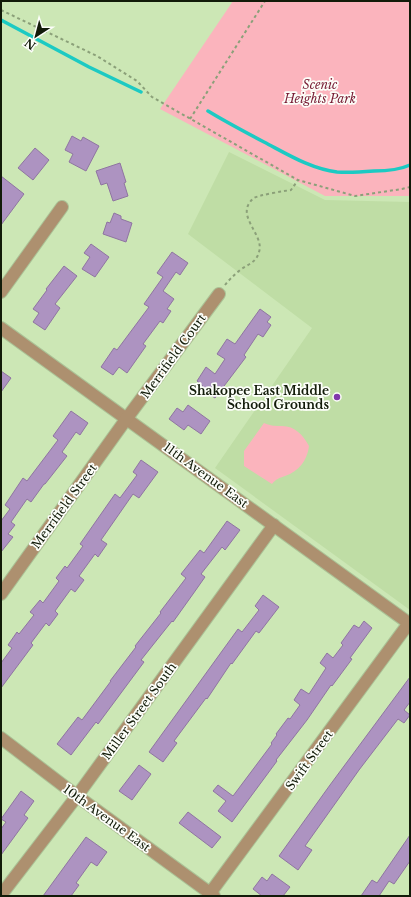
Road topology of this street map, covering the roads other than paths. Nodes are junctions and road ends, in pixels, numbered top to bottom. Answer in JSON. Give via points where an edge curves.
{"nodes":[{"id":1,"x":62,"y":207,"type":"dead end"},
{"id":2,"x":1,"y":292,"type":"edge"},
{"id":3,"x":219,"y":294,"type":"road end"},
{"id":4,"x":1,"y":328,"type":"edge"},
{"id":5,"x":127,"y":418,"type":"junction"},
{"id":6,"x":274,"y":525,"type":"junction"},
{"id":7,"x":1,"y":594,"type":"edge"},
{"id":8,"x":410,"y":624,"type":"edge"},
{"id":9,"x":1,"y":738,"type":"edge"},
{"id":10,"x":77,"y":796,"type":"junction"},
{"id":11,"x":1,"y":895,"type":"edge"},
{"id":12,"x":211,"y":895,"type":"edge"}],
"edges":[{"from":1,"to":2,"type":"street"},
{"from":3,"to":5,"type":"street","name":"Merrifield Court"},
{"from":4,"to":5,"type":"street","name":"11th Avenue East"},
{"from":5,"to":6,"type":"street","name":"11th Avenue East"},
{"from":5,"to":7,"type":"street","name":"Merrifield Street"},
{"from":6,"to":8,"type":"street","name":"11th Avenue East"},
{"from":6,"to":10,"type":"street","name":"Miller Street South"},
{"from":8,"to":12,"type":"street","name":"Swift Street"},
{"from":9,"to":10,"type":"street","name":"10th Avenue East"},
{"from":10,"to":11,"type":"street","name":"Miller Street South"},
{"from":10,"to":12,"type":"street","name":"10th Avenue East"}]}
